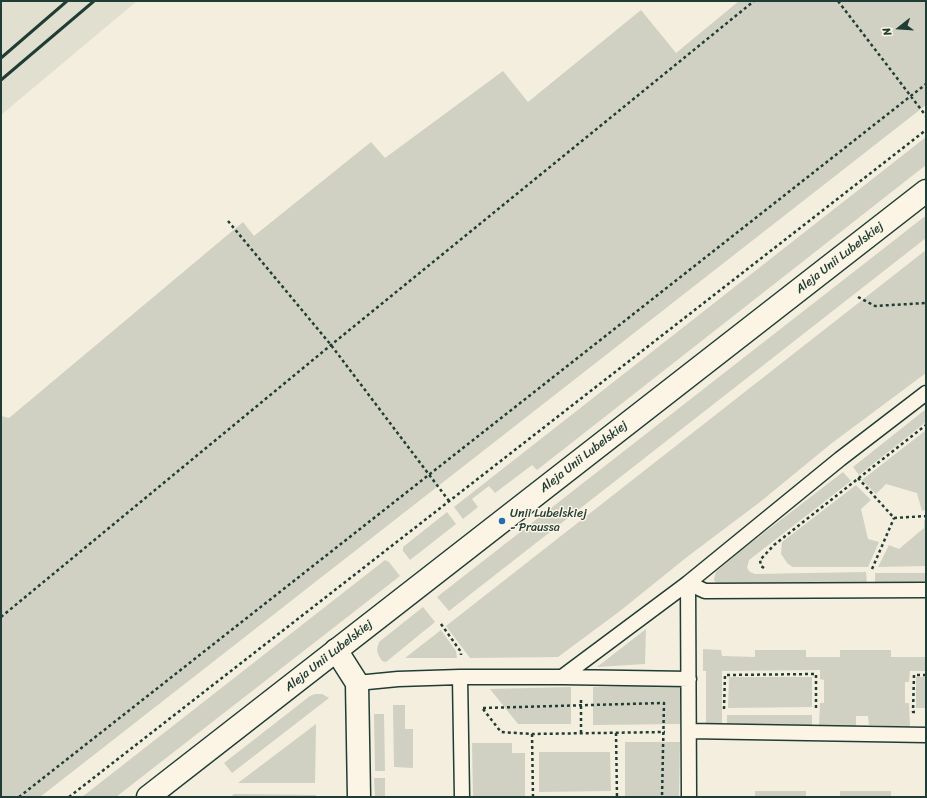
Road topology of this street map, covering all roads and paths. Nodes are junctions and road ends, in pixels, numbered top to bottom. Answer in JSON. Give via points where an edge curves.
{"nodes":[{"id":1,"x":754,"y":1,"type":"edge"},
{"id":2,"x":838,"y":1,"type":"edge"},
{"id":3,"x":926,"y":84,"type":"edge"},
{"id":4,"x":911,"y":96,"type":"junction"},
{"id":5,"x":926,"y":116,"type":"edge"},
{"id":6,"x":926,"y":130,"type":"edge"},
{"id":7,"x":926,"y":191,"type":"edge"},
{"id":8,"x":228,"y":221,"type":"dead end"},
{"id":9,"x":858,"y":297,"type":"dead end"},
{"id":10,"x":926,"y":303,"type":"edge"},
{"id":11,"x":331,"y":345,"type":"junction"},
{"id":12,"x":926,"y":393,"type":"edge"},
{"id":13,"x":926,"y":425,"type":"edge"},
{"id":14,"x":840,"y":459,"type":"junction"},
{"id":15,"x":430,"y":475,"type":"junction"},
{"id":16,"x":858,"y":479,"type":"junction"},
{"id":17,"x":449,"y":501,"type":"junction"},
{"id":18,"x":926,"y":516,"type":"edge"},
{"id":19,"x":894,"y":518,"type":"junction"},
{"id":20,"x":765,"y":569,"type":"dead end"},
{"id":21,"x":878,"y":570,"type":"dead end"},
{"id":22,"x":688,"y":583,"type":"junction"},
{"id":23,"x":926,"y":590,"type":"edge"},
{"id":24,"x":1,"y":617,"type":"edge"},
{"id":25,"x":441,"y":624,"type":"dead end"},
{"id":26,"x":336,"y":650,"type":"junction"},
{"id":27,"x":926,"y":675,"type":"edge"},
{"id":28,"x":460,"y":677,"type":"junction"},
{"id":29,"x":562,"y":677,"type":"junction"},
{"id":30,"x":580,"y":678,"type":"junction"},
{"id":31,"x":689,"y":678,"type":"junction"},
{"id":32,"x":357,"y":683,"type":"junction"},
{"id":33,"x":581,"y":705,"type":"junction"},
{"id":34,"x":483,"y":708,"type":"junction"},
{"id":35,"x":913,"y":712,"type":"dead end"},
{"id":36,"x":689,"y":731,"type":"junction"},
{"id":37,"x":663,"y":732,"type":"junction"},
{"id":38,"x":724,"y":732,"type":"junction"},
{"id":39,"x":581,"y":733,"type":"junction"},
{"id":40,"x":616,"y":733,"type":"junction"},
{"id":41,"x":815,"y":733,"type":"junction"},
{"id":42,"x":532,"y":734,"type":"junction"},
{"id":43,"x":926,"y":735,"type":"edge"},
{"id":44,"x":19,"y":797,"type":"edge"},
{"id":45,"x":69,"y":797,"type":"edge"},
{"id":46,"x":148,"y":797,"type":"edge"},
{"id":47,"x":359,"y":797,"type":"edge"},
{"id":48,"x":462,"y":797,"type":"edge"},
{"id":49,"x":533,"y":797,"type":"edge"},
{"id":50,"x":616,"y":797,"type":"edge"},
{"id":51,"x":662,"y":797,"type":"edge"},
{"id":52,"x":690,"y":797,"type":"edge"}],
"edges":[{"from":1,"to":11,"type":"path"},
{"from":2,"to":4,"type":"path"},
{"from":3,"to":4,"type":"path"},
{"from":4,"to":5,"type":"path"},
{"from":4,"to":15,"type":"path"},
{"from":6,"to":17,"type":"path"},
{"from":7,"to":26,"type":"street","name":"Aleja Unii Lubelskiej"},
{"from":8,"to":11,"type":"path"},
{"from":9,"to":10,"type":"path","via":[[875,306]]},
{"from":11,"to":15,"type":"path"},
{"from":11,"to":24,"type":"path"},
{"from":12,"to":14,"type":"lane"},
{"from":13,"to":16,"type":"path"},
{"from":14,"to":16,"type":"path"},
{"from":14,"to":22,"type":"lane"},
{"from":15,"to":17,"type":"path"},
{"from":15,"to":44,"type":"path"},
{"from":16,"to":19,"type":"path"},
{"from":16,"to":20,"type":"path","via":[[766,553],[760,560],[761,566]]},
{"from":17,"to":45,"type":"path"},
{"from":18,"to":19,"type":"path"},
{"from":19,"to":21,"type":"path","via":[[871,570]]},
{"from":22,"to":23,"type":"lane","via":[[705,591]]},
{"from":22,"to":29,"type":"lane"},
{"from":22,"to":31,"type":"lane"},
{"from":25,"to":28,"type":"path","via":[[461,652]]},
{"from":26,"to":32,"type":"street"},
{"from":26,"to":46,"type":"street","name":"Aleja Unii Lubelskiej"},
{"from":27,"to":35,"type":"path","via":[[914,675]]},
{"from":28,"to":29,"type":"lane"},
{"from":28,"to":32,"type":"lane"},
{"from":28,"to":34,"type":"path"},
{"from":28,"to":48,"type":"lane"},
{"from":29,"to":30,"type":"lane"},
{"from":30,"to":31,"type":"lane"},
{"from":30,"to":33,"type":"path"},
{"from":31,"to":36,"type":"lane"},
{"from":32,"to":47,"type":"street"},
{"from":33,"to":34,"type":"path"},
{"from":33,"to":37,"type":"path","via":[[664,703]]},
{"from":33,"to":39,"type":"path"},
{"from":34,"to":42,"type":"path","via":[[501,732]]},
{"from":36,"to":37,"type":"path"},
{"from":36,"to":38,"type":"lane"},
{"from":36,"to":52,"type":"lane"},
{"from":37,"to":40,"type":"path"},
{"from":37,"to":51,"type":"path"},
{"from":38,"to":41,"type":"lane"},
{"from":38,"to":41,"type":"path","via":[[725,675],[816,674]]},
{"from":39,"to":40,"type":"path"},
{"from":39,"to":42,"type":"path"},
{"from":40,"to":50,"type":"path"},
{"from":41,"to":43,"type":"lane"},
{"from":42,"to":49,"type":"path"}]}
